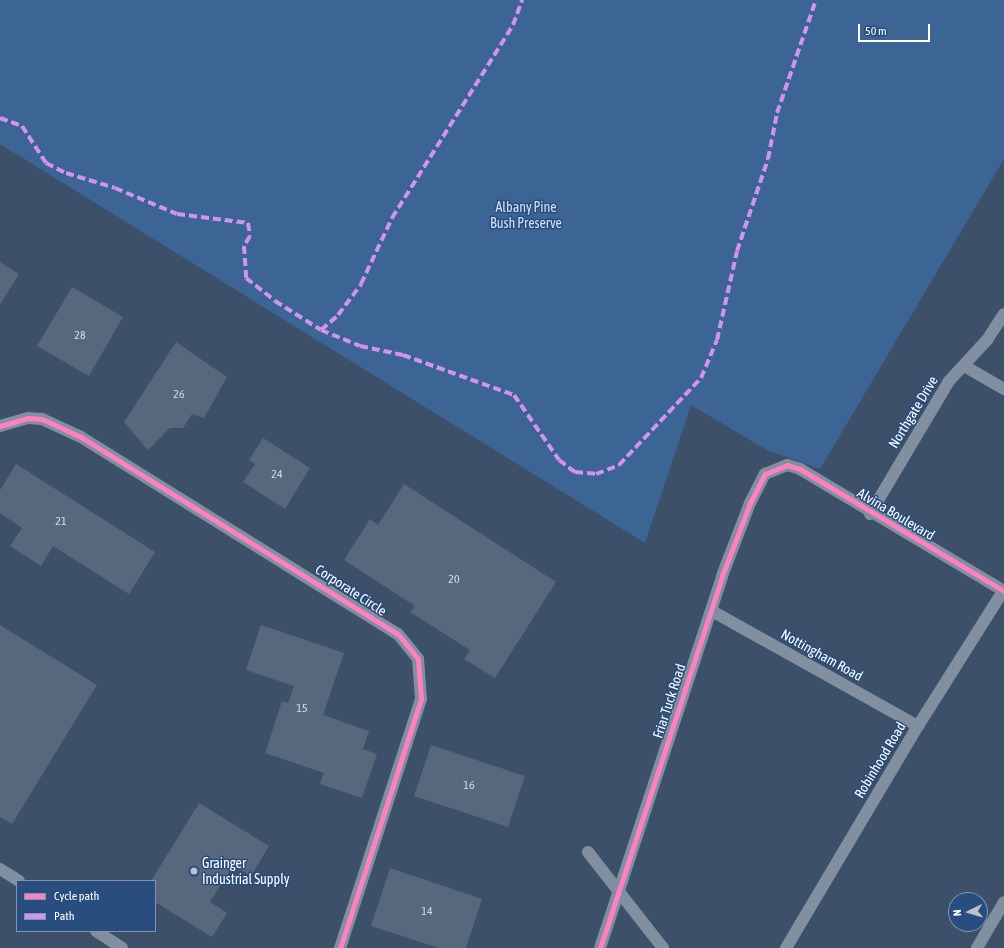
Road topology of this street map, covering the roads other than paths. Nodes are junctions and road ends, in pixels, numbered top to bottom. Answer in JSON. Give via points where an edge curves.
{"nodes":[{"id":1,"x":1004,"y":314,"type":"edge"},
{"id":2,"x":966,"y":366,"type":"junction"},
{"id":3,"x":1004,"y":389,"type":"edge"},
{"id":4,"x":0,"y":426,"type":"edge"},
{"id":5,"x":774,"y":468,"type":"joint"},
{"id":6,"x":870,"y":514,"type":"junction"},
{"id":7,"x":1004,"y":591,"type":"edge"},
{"id":8,"x":712,"y":611,"type":"junction"},
{"id":9,"x":918,"y":726,"type":"junction"},
{"id":10,"x":588,"y":852,"type":"dead end"},
{"id":11,"x":0,"y":869,"type":"edge"},
{"id":12,"x":17,"y":880,"type":"edge"},
{"id":13,"x":619,"y":890,"type":"junction"},
{"id":14,"x":1004,"y":902,"type":"edge"},
{"id":15,"x":98,"y":932,"type":"edge"},
{"id":16,"x":122,"y":948,"type":"edge"},
{"id":17,"x":340,"y":948,"type":"edge"},
{"id":18,"x":600,"y":948,"type":"edge"},
{"id":19,"x":663,"y":948,"type":"edge"},
{"id":20,"x":786,"y":948,"type":"edge"},
{"id":21,"x":977,"y":948,"type":"edge"}],
"edges":[{"from":1,"to":2,"type":"street","name":"Northgate Drive"},
{"from":2,"to":3,"type":"street"},
{"from":2,"to":6,"type":"street","name":"Northgate Drive","via":[[949,381]]},
{"from":4,"to":17,"type":"street","name":"Corporate Circle","via":[[28,418],[42,419],[81,437],[398,634],[418,659],[421,699]]},
{"from":5,"to":6,"type":"street","name":"Alvina Boulevard","via":[[788,465],[800,469]]},
{"from":5,"to":8,"type":"street","name":"Friar Tuck Road","via":[[766,474],[750,503]]},
{"from":6,"to":7,"type":"street","name":"Alvina Boulevard"},
{"from":7,"to":9,"type":"street","name":"Robinhood Road"},
{"from":8,"to":9,"type":"street","name":"Nottingham Road"},
{"from":8,"to":13,"type":"street","name":"Friar Tuck Road"},
{"from":9,"to":20,"type":"street","name":"Robinhood Road"},
{"from":10,"to":13,"type":"street"},
{"from":11,"to":12,"type":"street"},
{"from":13,"to":18,"type":"street","name":"Friar Tuck Road"},
{"from":13,"to":19,"type":"street"},
{"from":14,"to":21,"type":"street"},
{"from":15,"to":16,"type":"street"}]}
